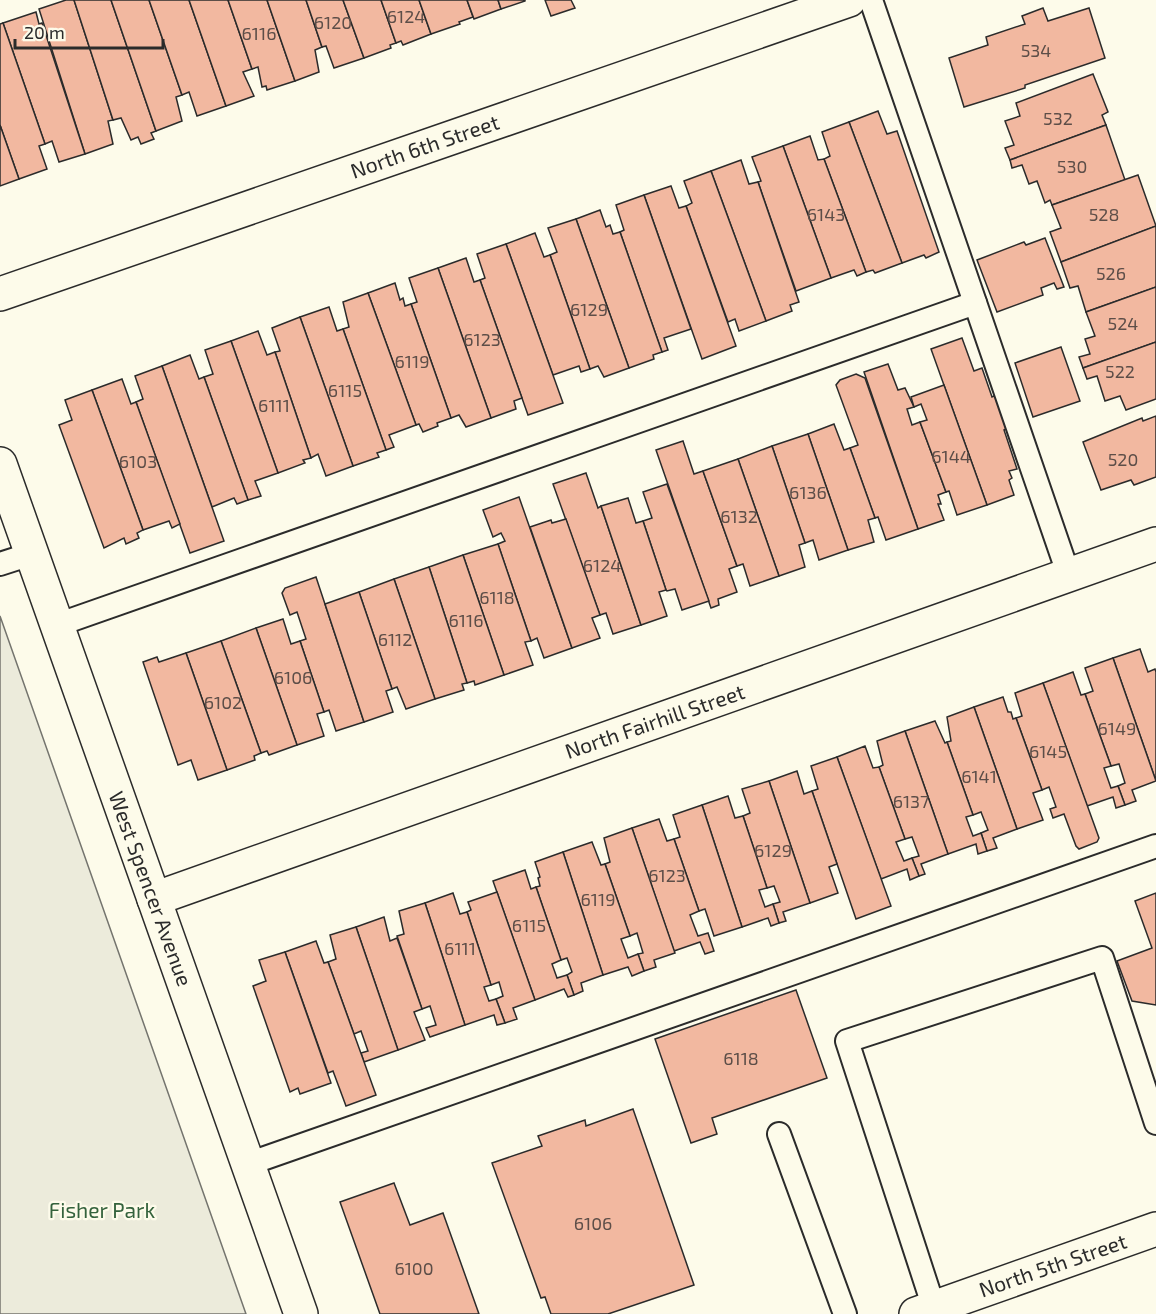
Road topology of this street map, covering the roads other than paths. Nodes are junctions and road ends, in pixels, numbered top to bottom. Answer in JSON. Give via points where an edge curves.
{"nodes":[{"id":1,"x":849,"y":0,"type":"edge"},
{"id":2,"x":871,"y":0,"type":"edge"},
{"id":3,"x":0,"y":294,"type":"edge"},
{"id":4,"x":975,"y":303,"type":"junction"},
{"id":5,"x":0,"y":464,"type":"edge"},
{"id":6,"x":1156,"y":544,"type":"edge"},
{"id":7,"x":31,"y":554,"type":"junction"},
{"id":8,"x":0,"y":564,"type":"edge"},
{"id":9,"x":1069,"y":576,"type":"junction"},
{"id":10,"x":57,"y":625,"type":"junction"},
{"id":11,"x":1156,"y":846,"type":"edge"},
{"id":12,"x":154,"y":899,"type":"junction"},
{"id":13,"x":1156,"y":1124,"type":"edge"},
{"id":14,"x":779,"y":1134,"type":"dead end"},
{"id":15,"x":248,"y":1164,"type":"junction"},
{"id":16,"x":1156,"y":1229,"type":"edge"},
{"id":17,"x":925,"y":1311,"type":"edge"},
{"id":18,"x":301,"y":1314,"type":"edge"},
{"id":19,"x":845,"y":1314,"type":"edge"}],
"edges":[{"from":1,"to":3,"type":"street","name":"North 6th Street"},
{"from":2,"to":4,"type":"lane"},
{"from":4,"to":9,"type":"lane"},
{"from":4,"to":10,"type":"lane"},
{"from":5,"to":7,"type":"street","name":"West Spencer Avenue"},
{"from":6,"to":9,"type":"street","name":"North Fairhill Street"},
{"from":7,"to":8,"type":"lane"},
{"from":7,"to":10,"type":"street","name":"West Spencer Avenue"},
{"from":9,"to":12,"type":"street","name":"North Fairhill Street"},
{"from":10,"to":12,"type":"street","name":"West Spencer Avenue"},
{"from":11,"to":15,"type":"lane"},
{"from":12,"to":15,"type":"street","name":"West Spencer Avenue"},
{"from":13,"to":17,"type":"lane","via":[[1102,958],[847,1041],[883,1152]]},
{"from":14,"to":19,"type":"lane"},
{"from":15,"to":18,"type":"street","name":"West Spencer Avenue"},
{"from":16,"to":17,"type":"street","name":"North 5th Street"}]}
